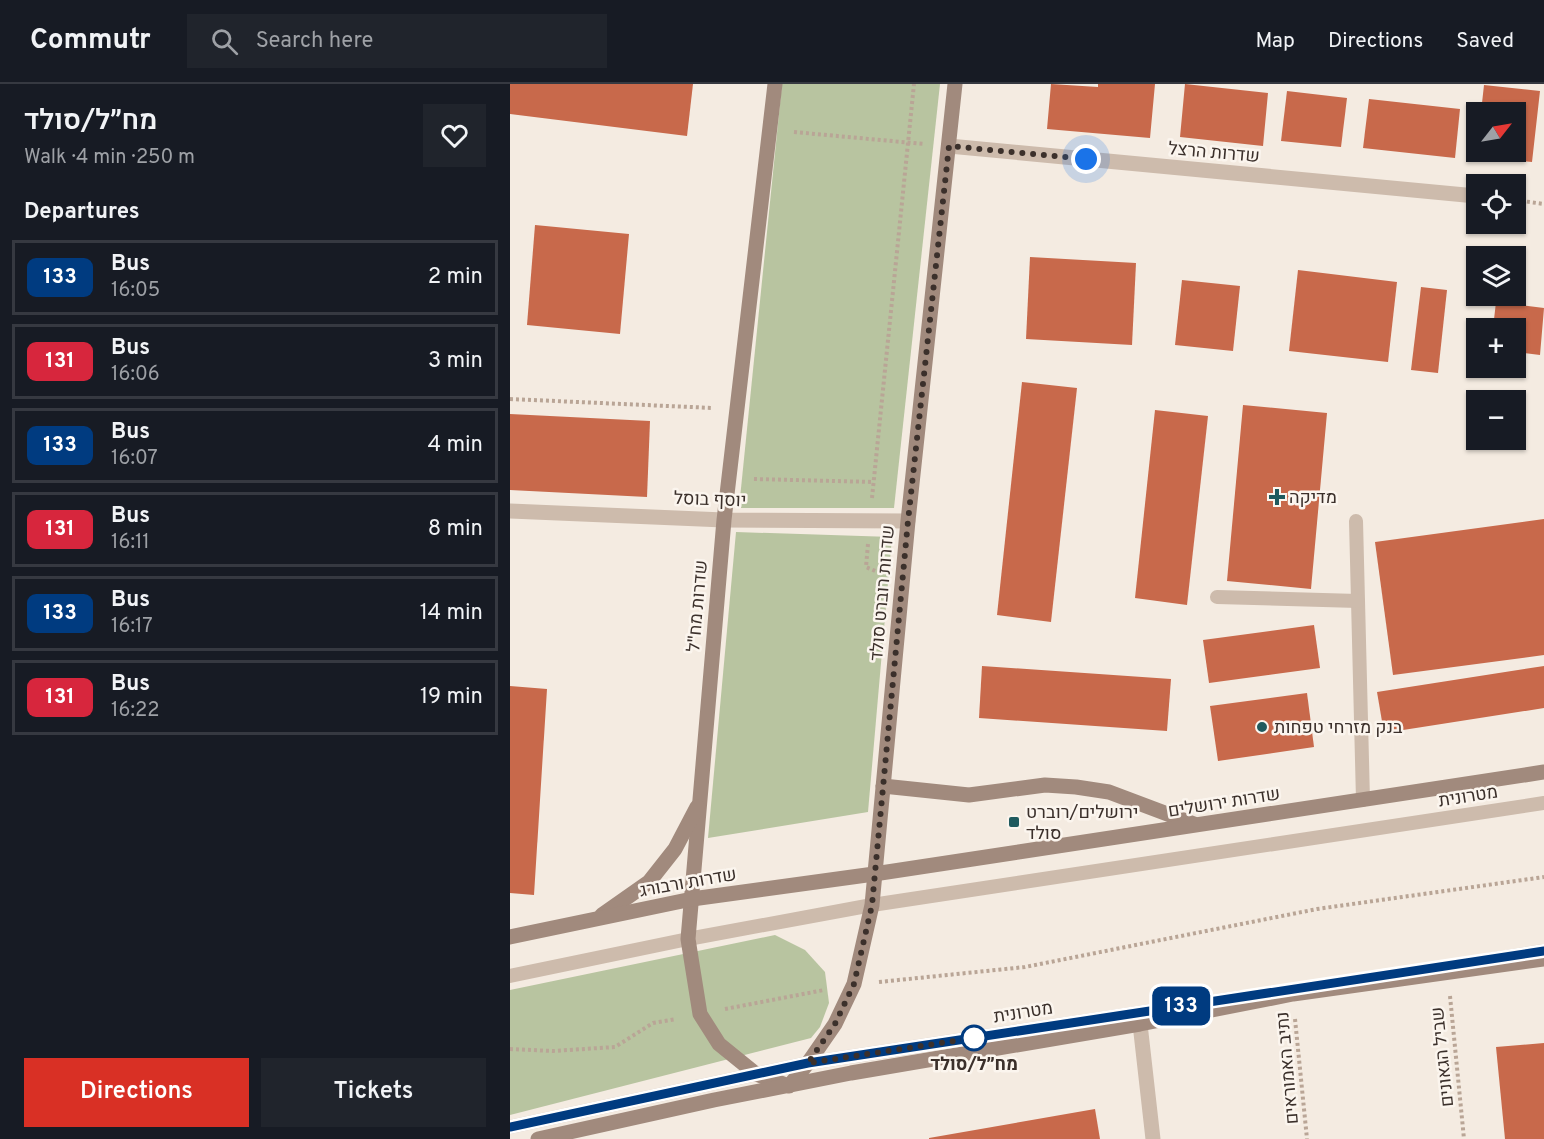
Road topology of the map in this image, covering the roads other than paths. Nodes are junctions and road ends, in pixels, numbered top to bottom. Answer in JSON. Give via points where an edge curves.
{"nodes":[{"id":1,"x":776,"y":84,"type":"edge"},
{"id":2,"x":955,"y":84,"type":"edge"},
{"id":3,"x":949,"y":146,"type":"junction"},
{"id":4,"x":1466,"y":195,"type":"edge"},
{"id":5,"x":510,"y":512,"type":"edge"},
{"id":6,"x":724,"y":520,"type":"junction"},
{"id":7,"x":908,"y":521,"type":"junction"},
{"id":8,"x":1356,"y":521,"type":"dead end"},
{"id":9,"x":1217,"y":597,"type":"dead end"},
{"id":10,"x":1358,"y":601,"type":"junction"},
{"id":11,"x":1544,"y":772,"type":"edge"},
{"id":12,"x":883,"y":786,"type":"junction"},
{"id":13,"x":701,"y":799,"type":"junction"},
{"id":14,"x":1363,"y":800,"type":"junction"},
{"id":15,"x":1544,"y":802,"type":"edge"},
{"id":16,"x":1197,"y":825,"type":"junction"},
{"id":17,"x":874,"y":874,"type":"junction"},
{"id":18,"x":692,"y":899,"type":"junction"},
{"id":19,"x":872,"y":905,"type":"junction"},
{"id":20,"x":595,"y":919,"type":"junction"},
{"id":21,"x":510,"y":937,"type":"edge"},
{"id":22,"x":688,"y":939,"type":"junction"},
{"id":23,"x":1544,"y":951,"type":"edge"},
{"id":24,"x":1544,"y":959,"type":"edge"},
{"id":25,"x":510,"y":976,"type":"edge"},
{"id":26,"x":1140,"y":1024,"type":"junction"},
{"id":27,"x":808,"y":1063,"type":"junction"},
{"id":28,"x":851,"y":1073,"type":"junction"},
{"id":29,"x":756,"y":1074,"type":"junction"},
{"id":30,"x":789,"y":1086,"type":"junction"},
{"id":31,"x":714,"y":1100,"type":"junction"},
{"id":32,"x":510,"y":1127,"type":"edge"},
{"id":33,"x":538,"y":1139,"type":"edge"},
{"id":34,"x":1153,"y":1139,"type":"edge"}],
"edges":[{"from":1,"to":6,"type":"main road","name":"שדרות מח\"ל"},
{"from":2,"to":3,"type":"main road","name":"שדרות רוברט סולד"},
{"from":3,"to":4,"type":"street","name":"שדרות הרצל"},
{"from":3,"to":7,"type":"main road","name":"שדרות רוברט סולד"},
{"from":5,"to":6,"type":"street","name":"יוסף בוסל"},
{"from":6,"to":7,"type":"street","name":"יוסף בוסל"},
{"from":6,"to":13,"type":"main road","name":"שדרות מח\"ל"},
{"from":7,"to":12,"type":"main road","name":"שדרות רוברט סולד"},
{"from":8,"to":10,"type":"lane"},
{"from":9,"to":10,"type":"lane"},
{"from":10,"to":14,"type":"lane"},
{"from":11,"to":14,"type":"main road","name":"שדרות ירושלים"},
{"from":12,"to":16,"type":"main road","via":[[969,795],[1045,785],[1076,787],[1109,792]]},
{"from":12,"to":17,"type":"main road","name":"שדרות רוברט סולד"},
{"from":13,"to":18,"type":"main road","name":"שדרות מח\"ל"},
{"from":13,"to":20,"type":"main road","via":[[675,849],[649,882]]},
{"from":14,"to":16,"type":"main road","name":"שדרות ירושלים"},
{"from":15,"to":19,"type":"lane","name":"מטרונית"},
{"from":16,"to":17,"type":"main road","name":"שדרות ירושלים"},
{"from":17,"to":18,"type":"main road","name":"שדרות ורבורג"},
{"from":17,"to":19,"type":"main road","name":"שדרות רוברט סולד"},
{"from":18,"to":20,"type":"main road","name":"שדרות ורבורג"},
{"from":18,"to":22,"type":"main road","name":"שדרות מח\"ל"},
{"from":19,"to":22,"type":"lane","name":"מטרונית"},
{"from":19,"to":27,"type":"main road","name":"שדרות רוברט סולד","via":[[854,984],[835,1024]]},
{"from":20,"to":21,"type":"main road","name":"שדרות ורבורג"},
{"from":22,"to":25,"type":"lane","name":"מטרונית"},
{"from":22,"to":29,"type":"main road","name":"שדרות מח\"ל","via":[[700,1014],[719,1044]]},
{"from":23,"to":27,"type":"lane","name":"מטרונית"},
{"from":24,"to":26,"type":"main road","via":[[1293,994]]},
{"from":26,"to":28,"type":"main road"},
{"from":26,"to":34,"type":"street"},
{"from":27,"to":29,"type":"lane","name":"מטרונית"},
{"from":27,"to":30,"type":"main road","name":"שדרות רוברט סולד"},
{"from":28,"to":30,"type":"main road"},
{"from":28,"to":31,"type":"lane","via":[[836,1082],[728,1105]]},
{"from":29,"to":30,"type":"main road","name":"שדרות מח\"ל"},
{"from":29,"to":32,"type":"lane","name":"מטרונית"},
{"from":30,"to":31,"type":"main road"},
{"from":31,"to":33,"type":"main road"}]}
